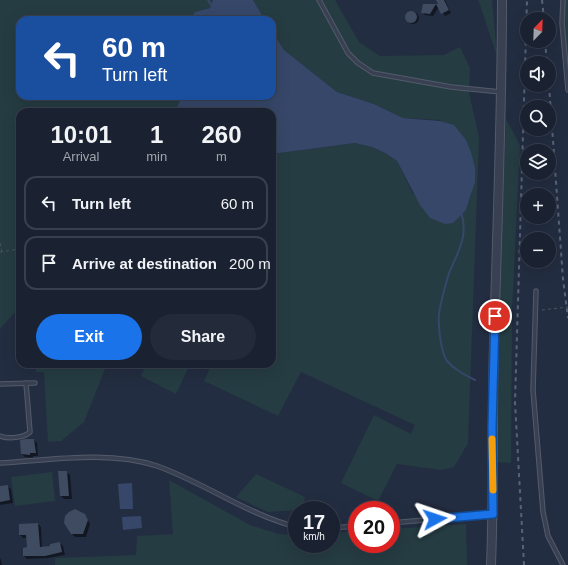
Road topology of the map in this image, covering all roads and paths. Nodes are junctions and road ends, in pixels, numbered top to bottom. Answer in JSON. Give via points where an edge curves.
{"nodes":[{"id":1,"x":319,"y":0,"type":"edge"},
{"id":2,"x":502,"y":0,"type":"edge"},
{"id":3,"x":563,"y":0,"type":"edge"},
{"id":4,"x":568,"y":90,"type":"edge"},
{"id":5,"x":501,"y":92,"type":"junction"},
{"id":6,"x":0,"y":243,"type":"edge"},
{"id":7,"x":16,"y":250,"type":"edge"},
{"id":8,"x":1,"y":252,"type":"edge"},
{"id":9,"x":536,"y":291,"type":"dead end"},
{"id":10,"x":568,"y":307,"type":"edge"},
{"id":11,"x":535,"y":311,"type":"junction"},
{"id":12,"x":35,"y":383,"type":"dead end"},
{"id":13,"x":0,"y":384,"type":"edge"},
{"id":14,"x":26,"y":384,"type":"junction"},
{"id":15,"x":0,"y":436,"type":"edge"},
{"id":16,"x":0,"y":463,"type":"edge"},
{"id":17,"x":493,"y":514,"type":"junction"},
{"id":18,"x":400,"y":522,"type":"edge"},
{"id":19,"x":288,"y":524,"type":"edge"},
{"id":20,"x":491,"y":565,"type":"edge"},
{"id":21,"x":564,"y":565,"type":"edge"}],
"edges":[{"from":1,"to":5,"type":"lane","via":[[348,53],[373,73],[451,87]]},
{"from":2,"to":5,"type":"street"},
{"from":3,"to":4,"type":"lane"},
{"from":5,"to":17,"type":"street","via":[[492,428]]},
{"from":6,"to":8,"type":"path"},
{"from":7,"to":8,"type":"path"},
{"from":9,"to":11,"type":"lane"},
{"from":10,"to":11,"type":"path"},
{"from":11,"to":21,"type":"lane","via":[[533,390],[543,512],[548,536]]},
{"from":12,"to":14,"type":"lane"},
{"from":13,"to":14,"type":"lane"},
{"from":14,"to":15,"type":"lane","via":[[30,432],[26,435]]},
{"from":16,"to":19,"type":"lane","via":[[95,458],[138,461],[158,466]]},
{"from":17,"to":18,"type":"lane"},
{"from":17,"to":20,"type":"street"}]}
